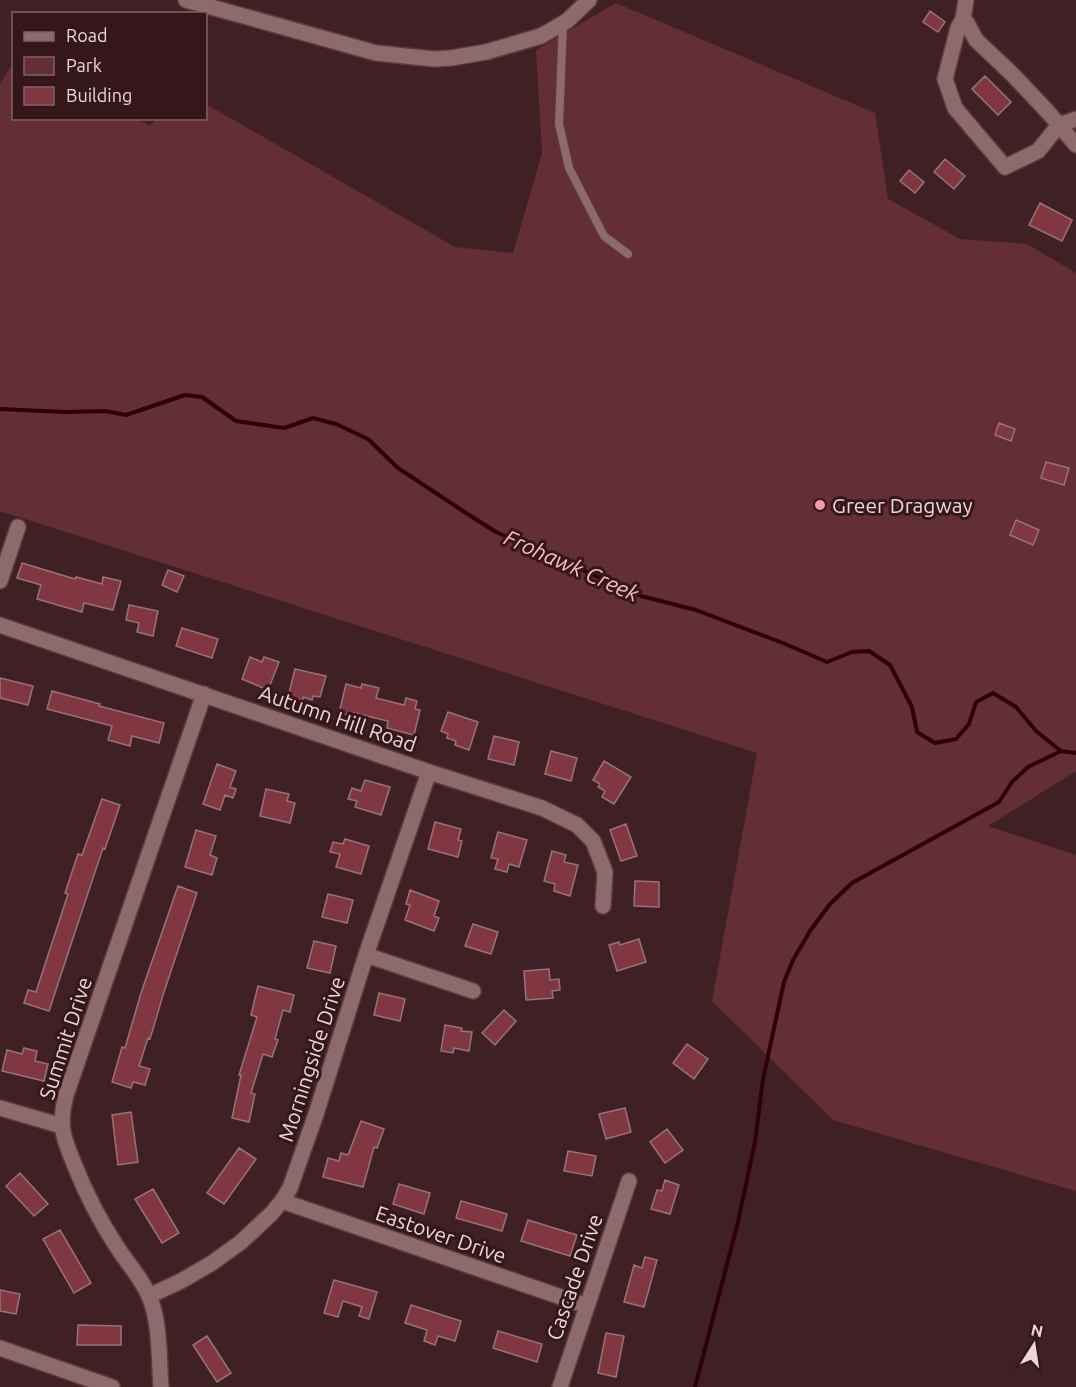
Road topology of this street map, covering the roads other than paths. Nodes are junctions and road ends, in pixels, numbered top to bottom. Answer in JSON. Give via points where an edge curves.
{"nodes":[{"id":1,"x":186,"y":0,"type":"edge"},
{"id":2,"x":589,"y":0,"type":"edge"},
{"id":3,"x":966,"y":0,"type":"edge"},
{"id":4,"x":963,"y":20,"type":"junction"},
{"id":5,"x":562,"y":24,"type":"junction"},
{"id":6,"x":1076,"y":119,"type":"edge"},
{"id":7,"x":1059,"y":125,"type":"junction"},
{"id":8,"x":1076,"y":145,"type":"edge"},
{"id":9,"x":628,"y":254,"type":"dead end"},
{"id":10,"x":18,"y":527,"type":"dead end"},
{"id":11,"x":0,"y":581,"type":"edge"},
{"id":12,"x":0,"y":625,"type":"edge"},
{"id":13,"x":204,"y":694,"type":"junction"},
{"id":14,"x":429,"y":772,"type":"junction"},
{"id":15,"x":603,"y":906,"type":"dead end"},
{"id":16,"x":366,"y":955,"type":"junction"},
{"id":17,"x":473,"y":992,"type":"dead end"},
{"id":18,"x":0,"y":1108,"type":"edge"},
{"id":19,"x":62,"y":1126,"type":"junction"},
{"id":20,"x":629,"y":1181,"type":"dead end"},
{"id":21,"x":282,"y":1202,"type":"junction"},
{"id":22,"x":149,"y":1296,"type":"junction"},
{"id":23,"x":587,"y":1306,"type":"junction"},
{"id":24,"x":0,"y":1348,"type":"edge"},
{"id":25,"x":112,"y":1387,"type":"edge"},
{"id":26,"x":162,"y":1387,"type":"edge"},
{"id":27,"x":560,"y":1387,"type":"edge"}],
"edges":[{"from":1,"to":5,"type":"street","via":[[376,53],[434,59],[486,52],[526,41]]},
{"from":2,"to":5,"type":"street"},
{"from":3,"to":4,"type":"street"},
{"from":4,"to":7,"type":"street","via":[[976,40]]},
{"from":4,"to":7,"type":"street","via":[[945,79],[955,108],[1005,167],[1038,151]]},
{"from":5,"to":9,"type":"lane","via":[[559,124],[569,168],[604,236]]},
{"from":6,"to":7,"type":"street"},
{"from":7,"to":8,"type":"street"},
{"from":10,"to":11,"type":"street"},
{"from":12,"to":13,"type":"street","name":"Autumn Hill Road"},
{"from":13,"to":14,"type":"street","name":"Autumn Hill Road"},
{"from":13,"to":19,"type":"street","name":"Summit Drive","via":[[66,1095]]},
{"from":14,"to":15,"type":"street","name":"Autumn Hill Road","via":[[542,808],[577,825],[600,856],[605,872]]},
{"from":14,"to":16,"type":"street","name":"Morningside Drive"},
{"from":16,"to":17,"type":"street"},
{"from":16,"to":21,"type":"street","name":"Morningside Drive","via":[[299,1164]]},
{"from":18,"to":19,"type":"street"},
{"from":19,"to":22,"type":"street","name":"Summit Drive","via":[[98,1215]]},
{"from":20,"to":23,"type":"street","name":"Cascade Drive"},
{"from":21,"to":22,"type":"street","name":"Morningside Drive","via":[[241,1242],[212,1263]]},
{"from":21,"to":23,"type":"street","name":"Eastover Drive"},
{"from":22,"to":26,"type":"street","name":"Summit Drive"},
{"from":23,"to":27,"type":"street","name":"Cascade Drive"},
{"from":24,"to":25,"type":"street"}]}
